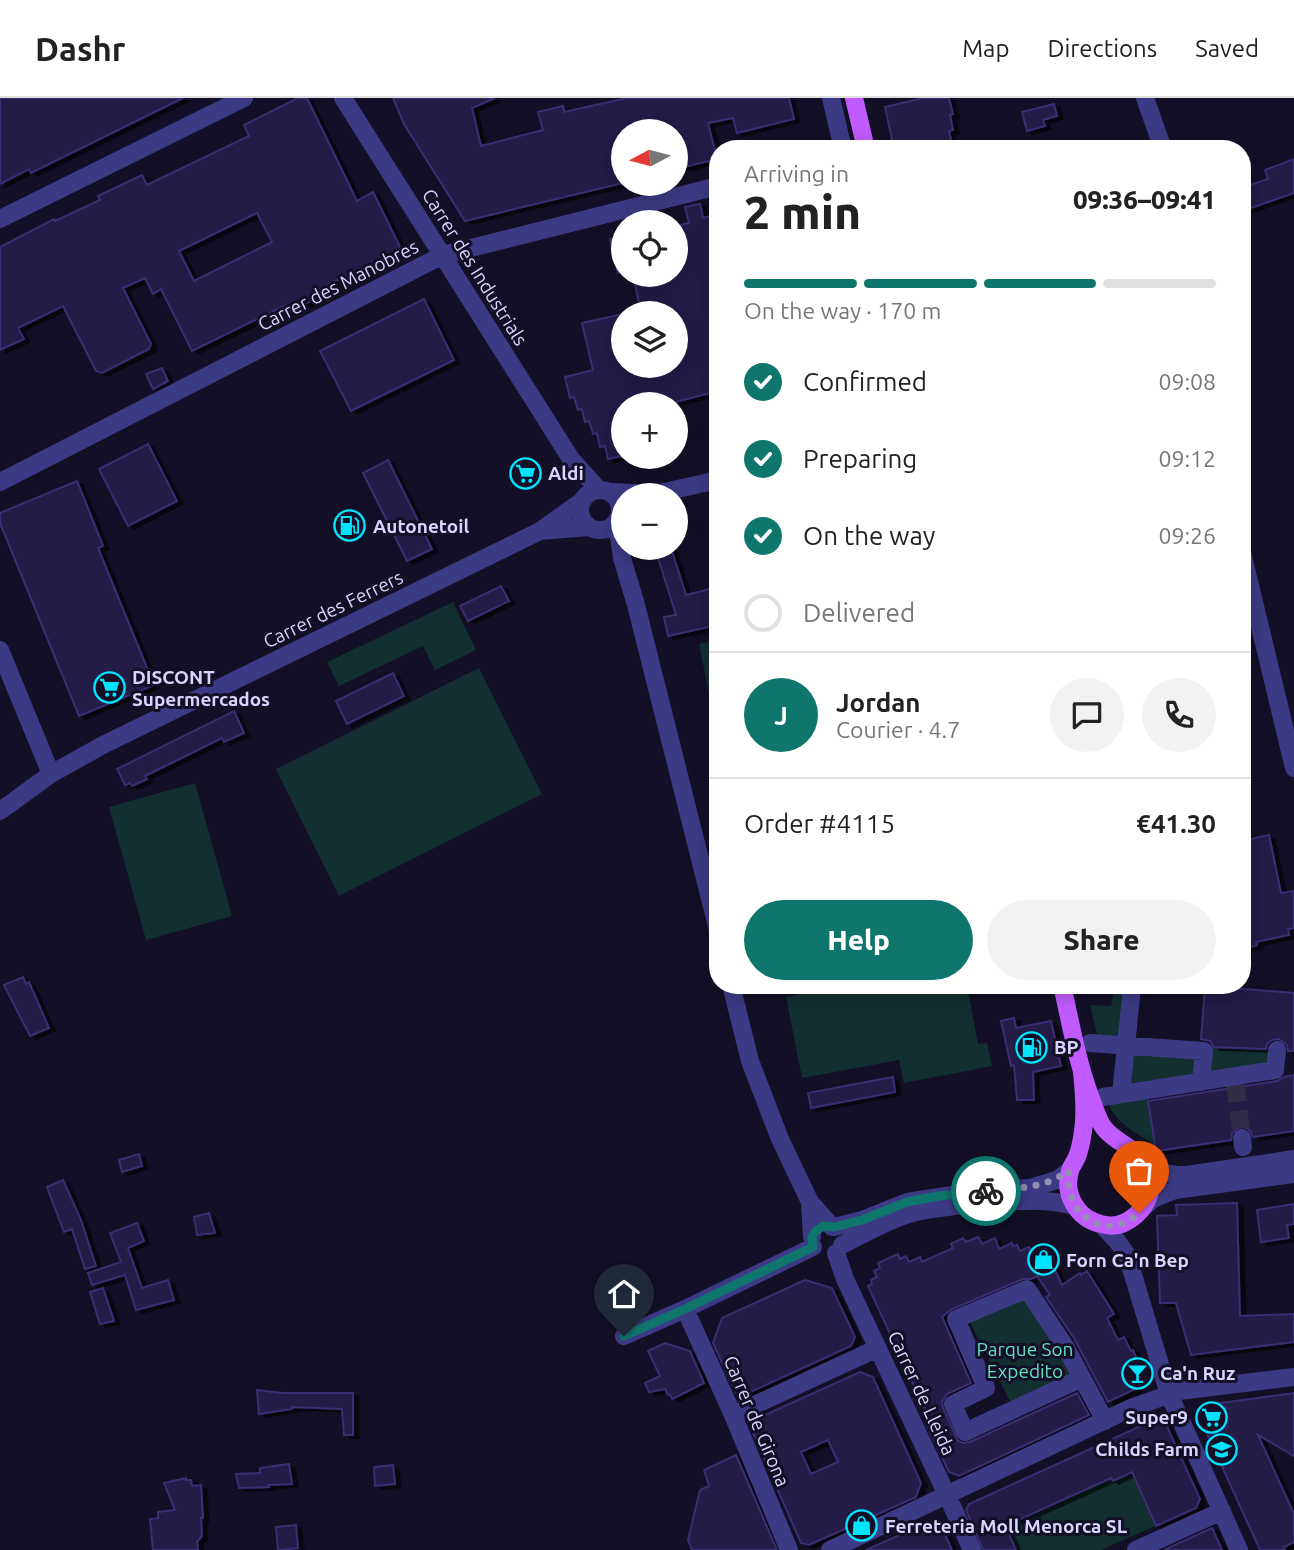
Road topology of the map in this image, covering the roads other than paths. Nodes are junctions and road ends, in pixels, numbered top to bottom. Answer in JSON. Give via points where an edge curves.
{"nodes":[{"id":1,"x":244,"y":98,"type":"edge"},
{"id":2,"x":343,"y":98,"type":"edge"},
{"id":3,"x":831,"y":98,"type":"edge"},
{"id":4,"x":854,"y":98,"type":"edge"},
{"id":5,"x":1145,"y":98,"type":"edge"},
{"id":6,"x":841,"y":140,"type":"edge"},
{"id":7,"x":864,"y":140,"type":"edge"},
{"id":8,"x":1160,"y":140,"type":"edge"},
{"id":9,"x":709,"y":188,"type":"edge"},
{"id":10,"x":0,"y":219,"type":"edge"},
{"id":11,"x":443,"y":255,"type":"junction"},
{"id":12,"x":0,"y":482,"type":"edge"},
{"id":13,"x":709,"y":482,"type":"edge"},
{"id":14,"x":688,"y":487,"type":"edge"},
{"id":15,"x":594,"y":495,"type":"junction"},
{"id":16,"x":611,"y":495,"type":"edge"},
{"id":17,"x":611,"y":500,"type":"edge"},
{"id":18,"x":611,"y":526,"type":"edge"},
{"id":19,"x":594,"y":528,"type":"junction"},
{"id":20,"x":540,"y":531,"type":"junction"},
{"id":21,"x":611,"y":542,"type":"edge"},
{"id":22,"x":623,"y":560,"type":"edge"},
{"id":23,"x":1251,"y":589,"type":"edge"},
{"id":24,"x":0,"y":650,"type":"edge"},
{"id":25,"x":1294,"y":768,"type":"edge"},
{"id":26,"x":51,"y":774,"type":"junction"},
{"id":27,"x":0,"y":811,"type":"edge"},
{"id":28,"x":709,"y":894,"type":"edge"},
{"id":29,"x":733,"y":994,"type":"edge"},
{"id":30,"x":1064,"y":994,"type":"edge"},
{"id":31,"x":1131,"y":994,"type":"edge"},
{"id":32,"x":1090,"y":1043,"type":"dead end"},
{"id":33,"x":1126,"y":1046,"type":"junction"},
{"id":34,"x":1277,"y":1050,"type":"dead end"},
{"id":35,"x":1082,"y":1072,"type":"junction"},
{"id":36,"x":1201,"y":1082,"type":"junction"},
{"id":37,"x":1126,"y":1145,"type":"junction"},
{"id":38,"x":1142,"y":1157,"type":"junction"},
{"id":39,"x":1294,"y":1159,"type":"edge"},
{"id":40,"x":1073,"y":1165,"type":"junction"},
{"id":41,"x":1294,"y":1174,"type":"edge"},
{"id":42,"x":810,"y":1202,"type":"junction"},
{"id":43,"x":1074,"y":1206,"type":"junction"},
{"id":44,"x":1144,"y":1207,"type":"junction"},
{"id":45,"x":1102,"y":1225,"type":"junction"},
{"id":46,"x":833,"y":1227,"type":"junction"},
{"id":47,"x":813,"y":1242,"type":"junction"},
{"id":48,"x":839,"y":1249,"type":"junction"},
{"id":49,"x":685,"y":1309,"type":"junction"},
{"id":50,"x":624,"y":1336,"type":"dead end"},
{"id":51,"x":878,"y":1348,"type":"junction"},
{"id":52,"x":1294,"y":1377,"type":"edge"},
{"id":53,"x":1082,"y":1378,"type":"junction"},
{"id":54,"x":1169,"y":1394,"type":"junction"},
{"id":55,"x":733,"y":1415,"type":"junction"},
{"id":56,"x":1105,"y":1421,"type":"junction"},
{"id":57,"x":947,"y":1495,"type":"junction"},
{"id":58,"x":1222,"y":1511,"type":"junction"},
{"id":59,"x":789,"y":1550,"type":"edge"},
{"id":60,"x":831,"y":1550,"type":"edge"},
{"id":61,"x":972,"y":1550,"type":"edge"},
{"id":62,"x":1136,"y":1550,"type":"edge"},
{"id":63,"x":1239,"y":1550,"type":"edge"}],
"edges":[{"from":1,"to":10,"type":"street"},
{"from":2,"to":11,"type":"street","name":"Carrer des Industrials"},
{"from":3,"to":6,"type":"street"},
{"from":4,"to":7,"type":"main road"},
{"from":5,"to":8,"type":"street"},
{"from":9,"to":11,"type":"street","name":"Carrer des Manobres"},
{"from":11,"to":12,"type":"street","name":"Carrer des Manobres"},
{"from":11,"to":15,"type":"street","name":"Carrer des Industrials"},
{"from":13,"to":14,"type":"street"},
{"from":15,"to":16,"type":"street"},
{"from":15,"to":17,"type":"street"},
{"from":15,"to":19,"type":"street","via":[[580,508]]},
{"from":15,"to":20,"type":"street","name":"Carrer des Ferrers"},
{"from":18,"to":19,"type":"street"},
{"from":19,"to":20,"type":"street","name":"Carrer des Ferrers"},
{"from":19,"to":21,"type":"street"},
{"from":20,"to":26,"type":"street","name":"Carrer des Ferrers"},
{"from":22,"to":28,"type":"street"},
{"from":23,"to":25,"type":"street"},
{"from":24,"to":26,"type":"street"},
{"from":26,"to":27,"type":"street","name":"Carrer des Ferrers"},
{"from":29,"to":42,"type":"street","via":[[750,1060]]},
{"from":30,"to":35,"type":"main road"},
{"from":31,"to":33,"type":"street"},
{"from":32,"to":33,"type":"street"},
{"from":33,"to":36,"type":"street","via":[[1204,1051]]},
{"from":33,"to":36,"type":"street","via":[[1112,1096]]},
{"from":34,"to":36,"type":"street","via":[[1275,1070]]},
{"from":35,"to":37,"type":"main road","via":[[1104,1128]]},
{"from":35,"to":40,"type":"main road","via":[[1083,1129]]},
{"from":37,"to":38,"type":"main road"},
{"from":37,"to":40,"type":"main road","via":[[1093,1145]]},
{"from":38,"to":39,"type":"street","via":[[1156,1170],[1177,1175]]},
{"from":38,"to":44,"type":"main road","via":[[1151,1187]]},
{"from":40,"to":43,"type":"main road","via":[[1068,1189]]},
{"from":40,"to":46,"type":"street","via":[[1056,1180],[1030,1188],[907,1202]]},
{"from":41,"to":44,"type":"street","via":[[1175,1190]]},
{"from":42,"to":46,"type":"street"},
{"from":42,"to":47,"type":"street"},
{"from":43,"to":45,"type":"main road"},
{"from":43,"to":48,"type":"street","via":[[1031,1200],[940,1208],[876,1227]]},
{"from":44,"to":45,"type":"main road","via":[[1127,1222]]},
{"from":45,"to":54,"type":"street","via":[[1126,1255]]},
{"from":46,"to":47,"type":"street","via":[[818,1228]]},
{"from":46,"to":48,"type":"street","via":[[841,1235]]},
{"from":47,"to":48,"type":"street","via":[[820,1255],[831,1256]]},
{"from":47,"to":49,"type":"street"},
{"from":48,"to":51,"type":"street","name":"Carrer de Lleida","via":[[845,1279]]},
{"from":49,"to":50,"type":"street"},
{"from":49,"to":55,"type":"street","name":"Carrer de Girona"},
{"from":51,"to":55,"type":"street"},
{"from":51,"to":57,"type":"street","name":"Carrer de Lleida"},
{"from":52,"to":54,"type":"street"},
{"from":53,"to":53,"type":"street","via":[[965,1432],[953,1404],[986,1388],[956,1319],[1027,1289]]},
{"from":53,"to":56,"type":"street"},
{"from":54,"to":56,"type":"street"},
{"from":54,"to":58,"type":"street"},
{"from":55,"to":59,"type":"street","name":"Carrer de Girona"},
{"from":56,"to":57,"type":"street"},
{"from":57,"to":60,"type":"street"},
{"from":57,"to":61,"type":"street","name":"Carrer de Lleida"},
{"from":58,"to":62,"type":"street"},
{"from":58,"to":63,"type":"street"}]}
